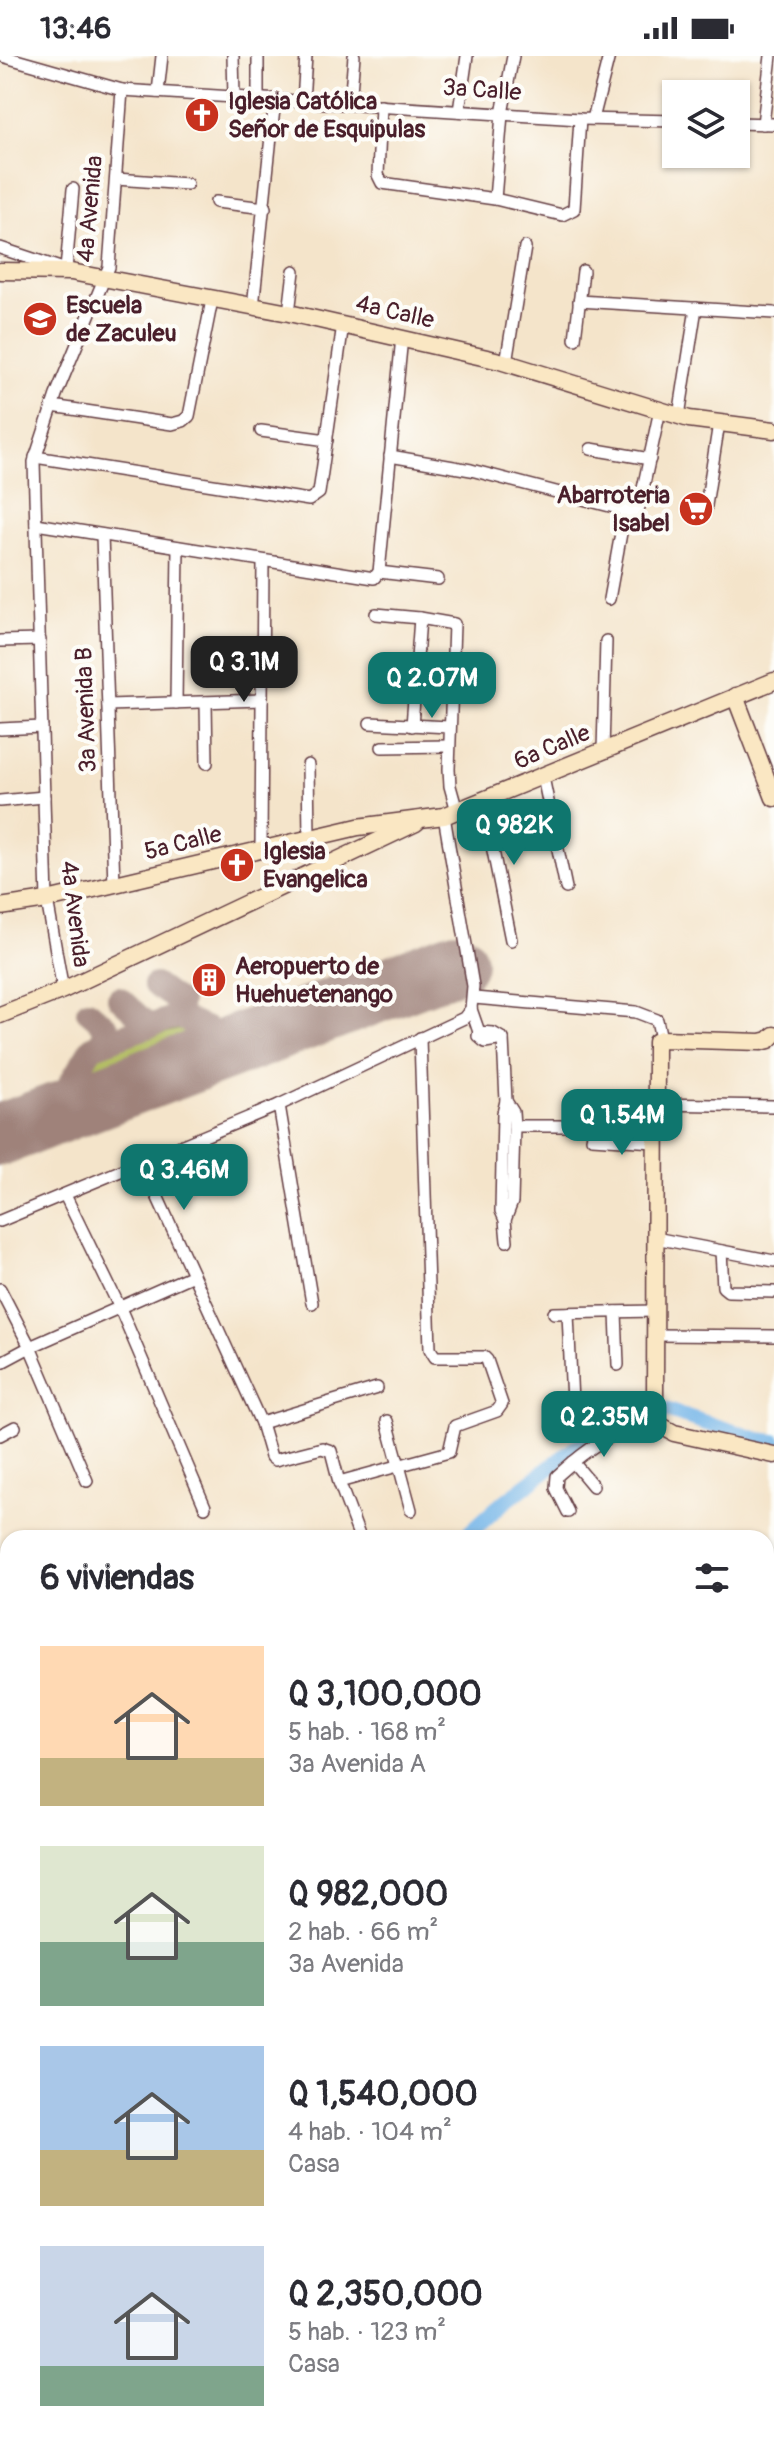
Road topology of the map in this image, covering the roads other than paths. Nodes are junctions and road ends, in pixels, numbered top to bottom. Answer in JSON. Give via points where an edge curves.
{"nodes":[{"id":1,"x":2,"y":56,"type":"edge"},
{"id":2,"x":52,"y":56,"type":"edge"},
{"id":3,"x":162,"y":56,"type":"edge"},
{"id":4,"x":233,"y":56,"type":"edge"},
{"id":5,"x":258,"y":56,"type":"edge"},
{"id":6,"x":306,"y":56,"type":"edge"},
{"id":7,"x":354,"y":56,"type":"edge"},
{"id":8,"x":467,"y":56,"type":"edge"},
{"id":9,"x":513,"y":56,"type":"edge"},
{"id":10,"x":609,"y":56,"type":"edge"},
{"id":11,"x":771,"y":56,"type":"edge"},
{"id":12,"x":51,"y":70,"type":"junction"},
{"id":13,"x":122,"y":90,"type":"junction"},
{"id":14,"x":158,"y":92,"type":"junction"},
{"id":15,"x":234,"y":97,"type":"junction"},
{"id":16,"x":258,"y":98,"type":"junction"},
{"id":17,"x":275,"y":99,"type":"junction"},
{"id":18,"x":303,"y":101,"type":"junction"},
{"id":19,"x":350,"y":104,"type":"junction"},
{"id":20,"x":381,"y":106,"type":"junction"},
{"id":21,"x":459,"y":111,"type":"junction"},
{"id":22,"x":502,"y":114,"type":"junction"},
{"id":23,"x":586,"y":119,"type":"junction"},
{"id":24,"x":662,"y":121,"type":"edge"},
{"id":25,"x":768,"y":124,"type":"edge"},
{"id":26,"x":116,"y":179,"type":"junction"},
{"id":27,"x":187,"y":184,"type":"dead end"},
{"id":28,"x":73,"y":189,"type":"dead end"},
{"id":29,"x":495,"y":199,"type":"junction"},
{"id":30,"x":216,"y":202,"type":"dead end"},
{"id":31,"x":265,"y":208,"type":"junction"},
{"id":32,"x":525,"y":247,"type":"dead end"},
{"id":33,"x":0,"y":248,"type":"edge"},
{"id":34,"x":0,"y":271,"type":"edge"},
{"id":35,"x":69,"y":271,"type":"junction"},
{"id":36,"x":294,"y":271,"type":"dead end"},
{"id":37,"x":583,"y":271,"type":"dead end"},
{"id":38,"x":104,"y":279,"type":"junction"},
{"id":39,"x":212,"y":300,"type":"junction"},
{"id":40,"x":579,"y":301,"type":"junction"},
{"id":41,"x":253,"y":307,"type":"junction"},
{"id":42,"x":696,"y":308,"type":"junction"},
{"id":43,"x":289,"y":313,"type":"junction"},
{"id":44,"x":774,"y":313,"type":"edge"},
{"id":45,"x":343,"y":324,"type":"junction"},
{"id":46,"x":402,"y":337,"type":"junction"},
{"id":47,"x":575,"y":339,"type":"dead end"},
{"id":48,"x":506,"y":363,"type":"junction"},
{"id":49,"x":52,"y":406,"type":"junction"},
{"id":50,"x":660,"y":410,"type":"junction"},
{"id":51,"x":679,"y":416,"type":"junction"},
{"id":52,"x":719,"y":423,"type":"junction"},
{"id":53,"x":774,"y":430,"type":"edge"},
{"id":54,"x":261,"y":431,"type":"dead end"},
{"id":55,"x":327,"y":440,"type":"junction"},
{"id":56,"x":591,"y":449,"type":"dead end"},
{"id":57,"x":390,"y":456,"type":"junction"},
{"id":58,"x":35,"y":457,"type":"junction"},
{"id":59,"x":650,"y":459,"type":"junction"},
{"id":60,"x":625,"y":511,"type":"junction"},
{"id":61,"x":705,"y":512,"type":"dead end"},
{"id":62,"x":36,"y":524,"type":"junction"},
{"id":63,"x":102,"y":535,"type":"junction"},
{"id":64,"x":178,"y":547,"type":"junction"},
{"id":65,"x":263,"y":561,"type":"junction"},
{"id":66,"x":379,"y":572,"type":"junction"},
{"id":67,"x":438,"y":579,"type":"dead end"},
{"id":68,"x":609,"y":599,"type":"dead end"},
{"id":69,"x":376,"y":614,"type":"dead end"},
{"id":70,"x":420,"y":618,"type":"junction"},
{"id":71,"x":40,"y":640,"type":"junction"},
{"id":72,"x":0,"y":641,"type":"edge"},
{"id":73,"x":606,"y":641,"type":"dead end"},
{"id":74,"x":774,"y":681,"type":"edge"},
{"id":75,"x":735,"y":696,"type":"junction"},
{"id":76,"x":262,"y":700,"type":"junction"},
{"id":77,"x":206,"y":702,"type":"junction"},
{"id":78,"x":176,"y":703,"type":"junction"},
{"id":79,"x":108,"y":705,"type":"junction"},
{"id":80,"x":370,"y":723,"type":"dead end"},
{"id":81,"x":412,"y":726,"type":"junction"},
{"id":82,"x":42,"y":727,"type":"junction"},
{"id":83,"x":449,"y":727,"type":"junction"},
{"id":84,"x":0,"y":729,"type":"edge"},
{"id":85,"x":449,"y":746,"type":"junction"},
{"id":86,"x":382,"y":747,"type":"dead end"},
{"id":87,"x":603,"y":751,"type":"junction"},
{"id":88,"x":207,"y":763,"type":"dead end"},
{"id":89,"x":308,"y":765,"type":"dead end"},
{"id":90,"x":543,"y":777,"type":"junction"},
{"id":91,"x":44,"y":797,"type":"junction"},
{"id":92,"x":774,"y":798,"type":"edge"},
{"id":93,"x":0,"y":801,"type":"edge"},
{"id":94,"x":483,"y":801,"type":"junction"},
{"id":95,"x":451,"y":813,"type":"junction"},
{"id":96,"x":424,"y":818,"type":"junction"},
{"id":97,"x":309,"y":838,"type":"junction"},
{"id":98,"x":261,"y":848,"type":"junction"},
{"id":99,"x":114,"y":884,"type":"junction"},
{"id":100,"x":566,"y":888,"type":"dead end"},
{"id":101,"x":47,"y":900,"type":"junction"},
{"id":102,"x":0,"y":907,"type":"edge"},
{"id":103,"x":511,"y":940,"type":"dead end"},
{"id":104,"x":63,"y":990,"type":"junction"},
{"id":105,"x":471,"y":1007,"type":"junction"},
{"id":106,"x":0,"y":1015,"type":"edge"},
{"id":107,"x":420,"y":1038,"type":"junction"},
{"id":108,"x":772,"y":1038,"type":"edge"},
{"id":109,"x":661,"y":1039,"type":"junction"},
{"id":110,"x":506,"y":1101,"type":"junction"},
{"id":111,"x":654,"y":1104,"type":"junction"},
{"id":112,"x":279,"y":1105,"type":"junction"},
{"id":113,"x":774,"y":1106,"type":"edge"},
{"id":114,"x":514,"y":1126,"type":"junction"},
{"id":115,"x":566,"y":1126,"type":"dead end"},
{"id":116,"x":592,"y":1138,"type":"dead end"},
{"id":117,"x":655,"y":1142,"type":"junction"},
{"id":118,"x":142,"y":1163,"type":"junction"},
{"id":119,"x":65,"y":1195,"type":"junction"},
{"id":120,"x":505,"y":1220,"type":"junction"},
{"id":121,"x":0,"y":1221,"type":"edge"},
{"id":122,"x":655,"y":1238,"type":"junction"},
{"id":123,"x":507,"y":1241,"type":"dead end"},
{"id":124,"x":721,"y":1251,"type":"junction"},
{"id":125,"x":774,"y":1261,"type":"edge"},
{"id":126,"x":193,"y":1275,"type":"junction"},
{"id":127,"x":0,"y":1289,"type":"edge"},
{"id":128,"x":774,"y":1292,"type":"edge"},
{"id":129,"x":312,"y":1303,"type":"dead end"},
{"id":130,"x":120,"y":1308,"type":"junction"},
{"id":131,"x":655,"y":1311,"type":"junction"},
{"id":132,"x":616,"y":1312,"type":"junction"},
{"id":133,"x":554,"y":1313,"type":"dead end"},
{"id":134,"x":568,"y":1313,"type":"junction"},
{"id":135,"x":655,"y":1335,"type":"junction"},
{"id":136,"x":774,"y":1336,"type":"edge"},
{"id":137,"x":30,"y":1347,"type":"junction"},
{"id":138,"x":0,"y":1363,"type":"edge"},
{"id":139,"x":618,"y":1365,"type":"dead end"},
{"id":140,"x":377,"y":1388,"type":"dead end"},
{"id":141,"x":572,"y":1403,"type":"dead end"},
{"id":142,"x":655,"y":1411,"type":"junction"},
{"id":143,"x":387,"y":1421,"type":"dead end"},
{"id":144,"x":261,"y":1423,"type":"junction"},
{"id":145,"x":15,"y":1427,"type":"dead end"},
{"id":146,"x":0,"y":1435,"type":"edge"},
{"id":147,"x":774,"y":1455,"type":"edge"},
{"id":148,"x":573,"y":1462,"type":"junction"},
{"id":149,"x":399,"y":1467,"type":"junction"},
{"id":150,"x":87,"y":1481,"type":"dead end"},
{"id":151,"x":339,"y":1482,"type":"junction"},
{"id":152,"x":593,"y":1486,"type":"dead end"},
{"id":153,"x":205,"y":1507,"type":"dead end"},
{"id":154,"x":411,"y":1510,"type":"dead end"},
{"id":155,"x":568,"y":1512,"type":"dead end"},
{"id":156,"x":357,"y":1530,"type":"edge"}],
"edges":[{"from":1,"to":12,"type":"street","name":"3a Calle"},
{"from":2,"to":12,"type":"street"},
{"from":3,"to":14,"type":"street"},
{"from":4,"to":15,"type":"street"},
{"from":5,"to":16,"type":"street"},
{"from":6,"to":18,"type":"street"},
{"from":7,"to":19,"type":"street"},
{"from":8,"to":21,"type":"street"},
{"from":9,"to":22,"type":"street"},
{"from":10,"to":23,"type":"street"},
{"from":11,"to":25,"type":"street"},
{"from":12,"to":13,"type":"street","name":"3a Calle"},
{"from":13,"to":14,"type":"street","name":"3a Calle"},
{"from":13,"to":26,"type":"street","name":"4a Avenida"},
{"from":14,"to":15,"type":"street","name":"3a Calle"},
{"from":15,"to":16,"type":"street","name":"3a Calle"},
{"from":16,"to":17,"type":"street","name":"3a Calle"},
{"from":17,"to":18,"type":"street","name":"3a Calle"},
{"from":17,"to":31,"type":"street"},
{"from":18,"to":19,"type":"street","name":"3a Calle"},
{"from":19,"to":20,"type":"street","name":"3a Calle"},
{"from":20,"to":21,"type":"street","name":"3a Calle"},
{"from":20,"to":29,"type":"street","via":[[382,183]]},
{"from":21,"to":22,"type":"street","name":"3a Calle"},
{"from":22,"to":23,"type":"street","name":"3a Calle"},
{"from":22,"to":29,"type":"street"},
{"from":23,"to":24,"type":"street","name":"3a Calle"},
{"from":23,"to":29,"type":"street","via":[[574,209],[562,215]]},
{"from":26,"to":27,"type":"street"},
{"from":26,"to":38,"type":"street","name":"4a Avenida"},
{"from":28,"to":35,"type":"street"},
{"from":30,"to":31,"type":"street"},
{"from":31,"to":41,"type":"street"},
{"from":32,"to":48,"type":"street"},
{"from":33,"to":35,"type":"street"},
{"from":34,"to":35,"type":"street","name":"4a Calle"},
{"from":35,"to":38,"type":"street","name":"4a Calle"},
{"from":36,"to":43,"type":"street"},
{"from":37,"to":40,"type":"street"},
{"from":38,"to":39,"type":"street","name":"4a Calle"},
{"from":38,"to":49,"type":"street","name":"4a Avenida"},
{"from":39,"to":41,"type":"street","name":"4a Calle"},
{"from":39,"to":49,"type":"street","via":[[189,416],[183,421],[172,424]]},
{"from":40,"to":42,"type":"street"},
{"from":40,"to":47,"type":"street"},
{"from":41,"to":43,"type":"street","name":"4a Calle"},
{"from":42,"to":44,"type":"street"},
{"from":42,"to":51,"type":"street"},
{"from":43,"to":45,"type":"street","name":"4a Calle"},
{"from":45,"to":46,"type":"street","name":"4a Calle"},
{"from":45,"to":55,"type":"street"},
{"from":46,"to":48,"type":"street","name":"4a Calle"},
{"from":46,"to":57,"type":"street"},
{"from":48,"to":50,"type":"street","name":"4a Calle"},
{"from":49,"to":58,"type":"street","name":"4a Avenida"},
{"from":50,"to":51,"type":"street","name":"4a Calle"},
{"from":50,"to":59,"type":"street"},
{"from":51,"to":52,"type":"street","name":"4a Calle"},
{"from":52,"to":53,"type":"street","name":"4a Calle"},
{"from":52,"to":61,"type":"street"},
{"from":54,"to":55,"type":"street"},
{"from":55,"to":58,"type":"street","via":[[319,493],[309,500]]},
{"from":56,"to":59,"type":"street"},
{"from":57,"to":60,"type":"street","via":[[484,473]]},
{"from":57,"to":66,"type":"street"},
{"from":58,"to":62,"type":"street","name":"4a Avenida"},
{"from":59,"to":60,"type":"street","via":[[639,507]]},
{"from":60,"to":68,"type":"street"},
{"from":62,"to":63,"type":"street"},
{"from":62,"to":71,"type":"street","name":"4a Avenida"},
{"from":63,"to":64,"type":"street"},
{"from":63,"to":79,"type":"street","name":"3a Avenida B"},
{"from":64,"to":65,"type":"street"},
{"from":64,"to":78,"type":"street"},
{"from":65,"to":66,"type":"street","via":[[374,578]]},
{"from":65,"to":76,"type":"street"},
{"from":66,"to":67,"type":"street"},
{"from":69,"to":70,"type":"street"},
{"from":70,"to":81,"type":"street"},
{"from":70,"to":83,"type":"street","via":[[454,624]]},
{"from":71,"to":72,"type":"street"},
{"from":71,"to":82,"type":"street","name":"4a Avenida"},
{"from":73,"to":87,"type":"street"},
{"from":74,"to":75,"type":"street","name":"6a Calle"},
{"from":75,"to":87,"type":"street","name":"6a Calle"},
{"from":75,"to":92,"type":"street"},
{"from":76,"to":77,"type":"street"},
{"from":76,"to":98,"type":"street"},
{"from":77,"to":78,"type":"street"},
{"from":77,"to":88,"type":"street"},
{"from":78,"to":79,"type":"street"},
{"from":79,"to":99,"type":"street","name":"3a Avenida B"},
{"from":80,"to":81,"type":"street"},
{"from":81,"to":83,"type":"street"},
{"from":82,"to":84,"type":"street"},
{"from":82,"to":91,"type":"street","name":"4a Avenida"},
{"from":83,"to":85,"type":"street"},
{"from":85,"to":86,"type":"street"},
{"from":85,"to":95,"type":"street"},
{"from":87,"to":90,"type":"street","name":"6a Calle"},
{"from":89,"to":97,"type":"street"},
{"from":90,"to":94,"type":"street","name":"6a Calle"},
{"from":90,"to":100,"type":"street"},
{"from":91,"to":93,"type":"street"},
{"from":91,"to":101,"type":"street","name":"4a Avenida"},
{"from":94,"to":95,"type":"street","name":"6a Calle"},
{"from":94,"to":103,"type":"street"},
{"from":95,"to":96,"type":"street","name":"6a Calle"},
{"from":95,"to":105,"type":"street"},
{"from":96,"to":97,"type":"street","name":"5a Calle"},
{"from":96,"to":104,"type":"street","name":"6a Calle"},
{"from":97,"to":98,"type":"street","name":"5a Calle"},
{"from":98,"to":99,"type":"street","name":"5a Calle"},
{"from":99,"to":101,"type":"street","name":"5a Calle"},
{"from":101,"to":102,"type":"street","name":"5a Calle"},
{"from":101,"to":104,"type":"street","name":"4a Avenida"},
{"from":104,"to":106,"type":"street","name":"6a Calle"},
{"from":105,"to":107,"type":"street","via":[[464,1018]]},
{"from":105,"to":109,"type":"street","via":[[636,1012],[657,1020]]},
{"from":105,"to":110,"type":"street","via":[[479,1032],[503,1039]]},
{"from":107,"to":112,"type":"street"},
{"from":107,"to":149,"type":"street","via":[[431,1354],[484,1357],[502,1404],[497,1411],[455,1426],[449,1452]]},
{"from":108,"to":109,"type":"street"},
{"from":109,"to":111,"type":"street","via":[[654,1048]]},
{"from":110,"to":114,"type":"street"},
{"from":110,"to":120,"type":"street","via":[[501,1211]]},
{"from":111,"to":113,"type":"street"},
{"from":111,"to":117,"type":"street"},
{"from":112,"to":118,"type":"street"},
{"from":112,"to":129,"type":"street"},
{"from":114,"to":115,"type":"street"},
{"from":114,"to":120,"type":"street","via":[[512,1202]]},
{"from":116,"to":117,"type":"street"},
{"from":117,"to":122,"type":"street"},
{"from":118,"to":119,"type":"street"},
{"from":118,"to":126,"type":"street"},
{"from":119,"to":121,"type":"street"},
{"from":119,"to":130,"type":"street"},
{"from":120,"to":123,"type":"street"},
{"from":122,"to":124,"type":"street"},
{"from":122,"to":131,"type":"street"},
{"from":124,"to":125,"type":"street"},
{"from":124,"to":128,"type":"street","via":[[723,1287],[728,1291]]},
{"from":126,"to":130,"type":"street"},
{"from":126,"to":144,"type":"street"},
{"from":127,"to":137,"type":"street"},
{"from":130,"to":137,"type":"street"},
{"from":130,"to":153,"type":"street"},
{"from":131,"to":132,"type":"street"},
{"from":131,"to":135,"type":"street"},
{"from":132,"to":134,"type":"street"},
{"from":132,"to":139,"type":"street"},
{"from":133,"to":134,"type":"street"},
{"from":134,"to":141,"type":"street"},
{"from":135,"to":136,"type":"street"},
{"from":135,"to":142,"type":"street"},
{"from":137,"to":138,"type":"street"},
{"from":137,"to":150,"type":"street"},
{"from":140,"to":144,"type":"street"},
{"from":142,"to":147,"type":"street","via":[[662,1427],[674,1433]]},
{"from":142,"to":148,"type":"street","via":[[589,1447]]},
{"from":143,"to":149,"type":"street"},
{"from":144,"to":151,"type":"street","via":[[271,1457],[328,1449]]},
{"from":145,"to":146,"type":"street"},
{"from":148,"to":152,"type":"street"},
{"from":148,"to":155,"type":"street","via":[[556,1482]]},
{"from":149,"to":151,"type":"street"},
{"from":149,"to":154,"type":"street"},
{"from":151,"to":156,"type":"street"}]}
